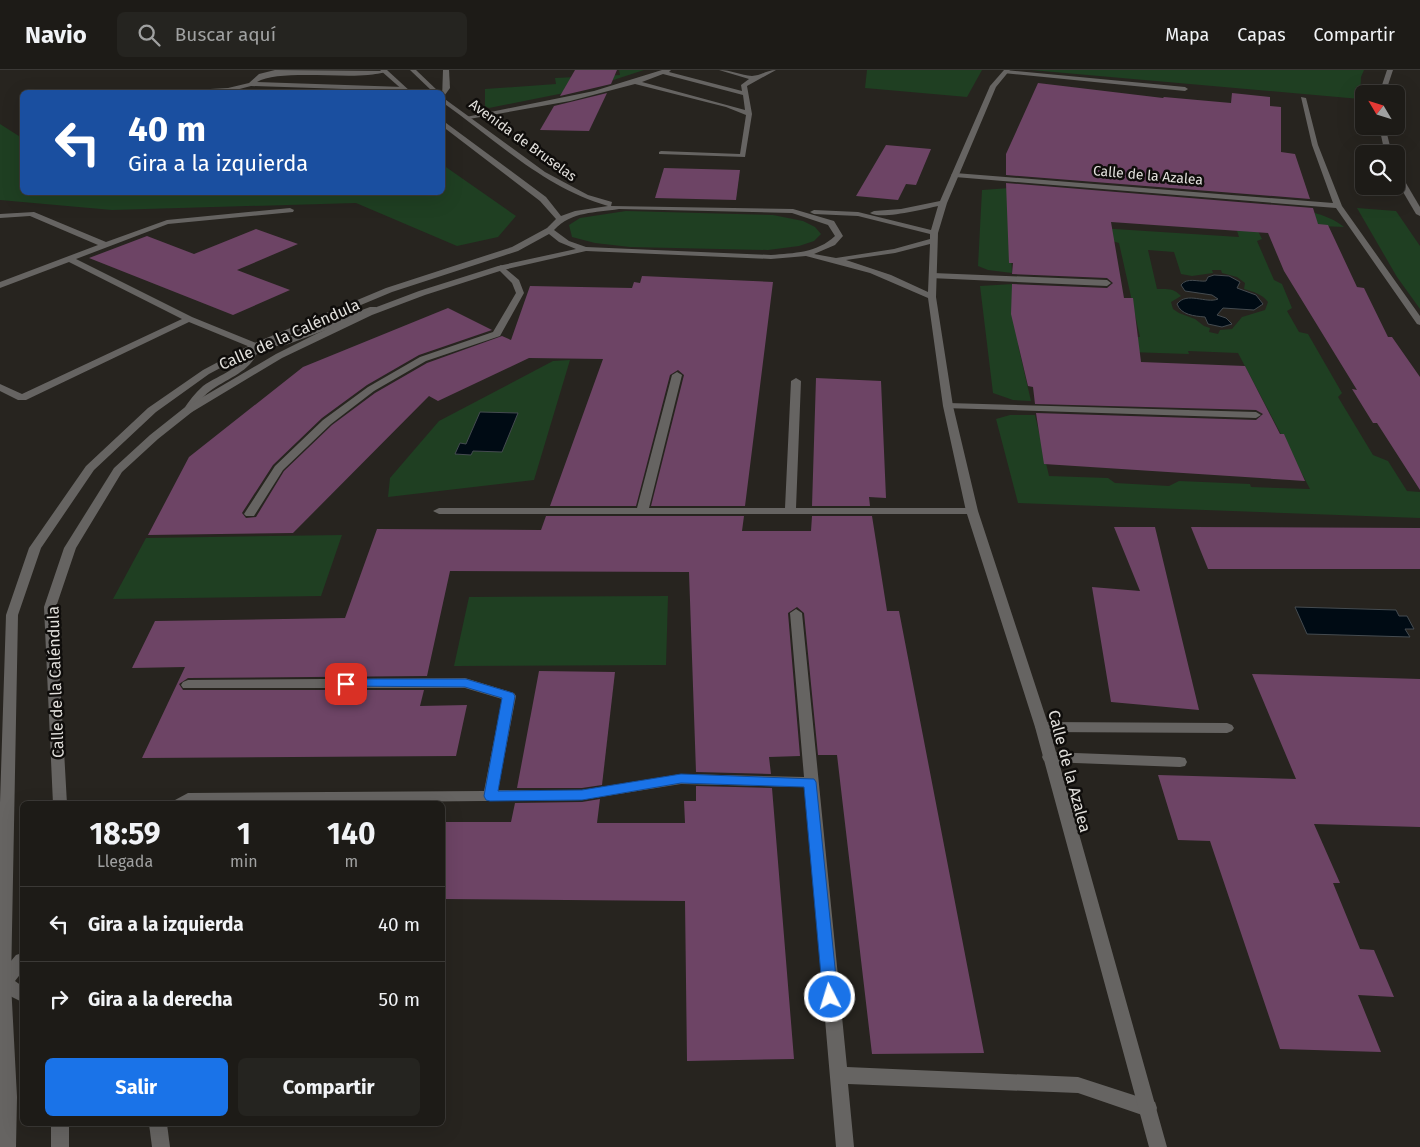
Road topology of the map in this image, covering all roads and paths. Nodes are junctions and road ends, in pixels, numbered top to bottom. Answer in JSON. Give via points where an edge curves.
{"nodes":[{"id":1,"x":413,"y":70,"type":"edge"},
{"id":2,"x":446,"y":70,"type":"edge"},
{"id":3,"x":722,"y":70,"type":"edge"},
{"id":4,"x":773,"y":70,"type":"edge"},
{"id":5,"x":1390,"y":70,"type":"edge"},
{"id":6,"x":383,"y":71,"type":"edge"},
{"id":7,"x":665,"y":71,"type":"edge"},
{"id":8,"x":1006,"y":71,"type":"edge"},
{"id":9,"x":754,"y":78,"type":"junction"},
{"id":10,"x":636,"y":82,"type":"junction"},
{"id":11,"x":251,"y":84,"type":"junction"},
{"id":12,"x":1385,"y":85,"type":"edge"},
{"id":13,"x":1185,"y":89,"type":"dead end"},
{"id":14,"x":228,"y":90,"type":"edge"},
{"id":15,"x":384,"y":90,"type":"edge"},
{"id":16,"x":405,"y":90,"type":"edge"},
{"id":17,"x":434,"y":90,"type":"edge"},
{"id":18,"x":445,"y":92,"type":"edge"},
{"id":19,"x":746,"y":94,"type":"junction"},
{"id":20,"x":1303,"y":98,"type":"dead end"},
{"id":21,"x":445,"y":100,"type":"edge"},
{"id":22,"x":749,"y":114,"type":"junction"},
{"id":23,"x":469,"y":117,"type":"junction"},
{"id":24,"x":445,"y":124,"type":"edge"},
{"id":25,"x":661,"y":153,"type":"dead end"},
{"id":26,"x":955,"y":175,"type":"junction"},
{"id":27,"x":1405,"y":188,"type":"edge"},
{"id":28,"x":943,"y":203,"type":"junction"},
{"id":29,"x":1338,"y":206,"type":"junction"},
{"id":30,"x":618,"y":207,"type":"junction"},
{"id":31,"x":290,"y":210,"type":"dead end"},
{"id":32,"x":793,"y":211,"type":"junction"},
{"id":33,"x":858,"y":214,"type":"junction"},
{"id":34,"x":1420,"y":214,"type":"edge"},
{"id":35,"x":0,"y":216,"type":"edge"},
{"id":36,"x":560,"y":219,"type":"junction"},
{"id":37,"x":550,"y":230,"type":"junction"},
{"id":38,"x":934,"y":236,"type":"junction"},
{"id":39,"x":105,"y":245,"type":"junction"},
{"id":40,"x":586,"y":250,"type":"junction"},
{"id":41,"x":802,"y":255,"type":"junction"},
{"id":42,"x":70,"y":259,"type":"junction"},
{"id":43,"x":836,"y":259,"type":"junction"},
{"id":44,"x":501,"y":268,"type":"junction"},
{"id":45,"x":933,"y":276,"type":"junction"},
{"id":46,"x":1107,"y":283,"type":"dead end"},
{"id":47,"x":0,"y":285,"type":"edge"},
{"id":48,"x":422,"y":293,"type":"junction"},
{"id":49,"x":932,"y":297,"type":"junction"},
{"id":50,"x":189,"y":319,"type":"junction"},
{"id":51,"x":1420,"y":322,"type":"edge"},
{"id":52,"x":254,"y":346,"type":"junction"},
{"id":53,"x":677,"y":375,"type":"dead end"},
{"id":54,"x":796,"y":381,"type":"dead end"},
{"id":55,"x":0,"y":387,"type":"edge"},
{"id":56,"x":948,"y":406,"type":"junction"},
{"id":57,"x":188,"y":410,"type":"junction"},
{"id":58,"x":1256,"y":415,"type":"dead end"},
{"id":59,"x":439,"y":511,"type":"dead end"},
{"id":60,"x":642,"y":511,"type":"junction"},
{"id":61,"x":790,"y":511,"type":"junction"},
{"id":62,"x":972,"y":511,"type":"junction"},
{"id":63,"x":250,"y":514,"type":"dead end"},
{"id":64,"x":796,"y":613,"type":"dead end"},
{"id":65,"x":188,"y":685,"type":"dead end"},
{"id":66,"x":1042,"y":727,"type":"junction"},
{"id":67,"x":1227,"y":728,"type":"dead end"},
{"id":68,"x":1049,"y":757,"type":"junction"},
{"id":69,"x":1180,"y":762,"type":"dead end"},
{"id":70,"x":810,"y":782,"type":"junction"},
{"id":71,"x":490,"y":796,"type":"junction"},
{"id":72,"x":59,"y":801,"type":"edge"},
{"id":73,"x":186,"y":801,"type":"edge"},
{"id":74,"x":20,"y":962,"type":"edge"},
{"id":75,"x":2,"y":983,"type":"edge"},
{"id":76,"x":20,"y":993,"type":"edge"},
{"id":77,"x":838,"y":1075,"type":"junction"},
{"id":78,"x":1148,"y":1108,"type":"junction"},
{"id":79,"x":60,"y":1126,"type":"edge"},
{"id":80,"x":158,"y":1126,"type":"edge"},
{"id":81,"x":7,"y":1147,"type":"edge"},
{"id":82,"x":60,"y":1147,"type":"edge"},
{"id":83,"x":161,"y":1147,"type":"edge"},
{"id":84,"x":844,"y":1147,"type":"edge"},
{"id":85,"x":1158,"y":1147,"type":"edge"}],
"edges":[{"from":1,"to":17,"type":"street"},
{"from":2,"to":18,"type":"street"},
{"from":3,"to":9,"type":"street"},
{"from":4,"to":9,"type":"street"},
{"from":5,"to":12,"type":"street"},
{"from":6,"to":11,"type":"street","via":[[359,74],[278,71],[261,75]]},
{"from":6,"to":16,"type":"street"},
{"from":7,"to":10,"type":"street"},
{"from":7,"to":19,"type":"street"},
{"from":8,"to":13,"type":"street","name":"Calle de la Azalea"},
{"from":8,"to":26,"type":"street","name":"Calle de la Azalea","via":[[994,86]]},
{"from":9,"to":19,"type":"street","via":[[744,85]]},
{"from":10,"to":22,"type":"street"},
{"from":10,"to":23,"type":"street"},
{"from":11,"to":14,"type":"street"},
{"from":11,"to":15,"type":"street"},
{"from":19,"to":22,"type":"street"},
{"from":20,"to":29,"type":"street","via":[[1315,145]]},
{"from":21,"to":23,"type":"street","name":"Avenida de Bruselas"},
{"from":22,"to":25,"type":"street","via":[[743,156]]},
{"from":23,"to":30,"type":"street","name":"Avenida de Bruselas","via":[[536,168],[574,192]]},
{"from":24,"to":36,"type":"street","via":[[543,199]]},
{"from":26,"to":28,"type":"street","name":"Calle de la Azalea"},
{"from":26,"to":29,"type":"street","name":"Calle de la Azalea"},
{"from":27,"to":34,"type":"street"},
{"from":28,"to":33,"type":"street","via":[[901,211]]},
{"from":28,"to":38,"type":"street","name":"Calle de la Azalea"},
{"from":29,"to":51,"type":"street"},
{"from":30,"to":32,"type":"street"},
{"from":30,"to":36,"type":"street","via":[[585,211]]},
{"from":31,"to":39,"type":"street","via":[[167,222]]},
{"from":32,"to":33,"type":"street"},
{"from":32,"to":41,"type":"street","via":[[831,223],[839,236],[820,250]]},
{"from":33,"to":38,"type":"street"},
{"from":35,"to":39,"type":"street","via":[[31,214]]},
{"from":36,"to":37,"type":"street","name":"Calle de la Caléndula"},
{"from":37,"to":40,"type":"street","via":[[558,239]]},
{"from":37,"to":52,"type":"street","name":"Calle de la Caléndula","via":[[515,249],[388,290]]},
{"from":38,"to":43,"type":"street","via":[[895,252]]},
{"from":38,"to":45,"type":"street","name":"Calle de la Azalea"},
{"from":39,"to":42,"type":"street"},
{"from":40,"to":41,"type":"street","via":[[771,257]]},
{"from":40,"to":44,"type":"street","name":"Calle de la Caléndula"},
{"from":41,"to":43,"type":"street"},
{"from":42,"to":47,"type":"street"},
{"from":42,"to":50,"type":"street"},
{"from":43,"to":49,"type":"street","via":[[894,279]]},
{"from":44,"to":48,"type":"street","name":"Calle de la Caléndula"},
{"from":44,"to":63,"type":"street","via":[[516,282],[520,293],[497,334],[424,359],[371,389],[327,422],[279,468]]},
{"from":45,"to":46,"type":"street"},
{"from":45,"to":49,"type":"street","name":"Calle de la Azalea"},
{"from":48,"to":52,"type":"street","via":[[283,342]]},
{"from":48,"to":57,"type":"street","name":"Calle de la Caléndula","via":[[369,313],[279,356]]},
{"from":49,"to":56,"type":"street","name":"Calle de la Azalea"},
{"from":50,"to":52,"type":"street"},
{"from":50,"to":55,"type":"street","via":[[22,398]]},
{"from":52,"to":57,"type":"street","via":[[253,355],[245,364],[209,387]]},
{"from":52,"to":75,"type":"street","name":"Calle de la Caléndula","via":[[206,372],[123,435],[90,468],[35,548],[12,615]]},
{"from":53,"to":60,"type":"street"},
{"from":54,"to":61,"type":"street"},
{"from":56,"to":58,"type":"street"},
{"from":56,"to":62,"type":"street","name":"Calle de la Azalea"},
{"from":57,"to":72,"type":"street","name":"Calle de la Caléndula","via":[[118,470],[70,548],[50,607]]},
{"from":59,"to":60,"type":"street"},
{"from":60,"to":61,"type":"street"},
{"from":61,"to":62,"type":"street"},
{"from":62,"to":66,"type":"street","name":"Calle de la Azalea"},
{"from":64,"to":70,"type":"street"},
{"from":65,"to":71,"type":"street","via":[[466,683],[509,696]]},
{"from":66,"to":67,"type":"street"},
{"from":66,"to":68,"type":"street","name":"Calle de la Azalea"},
{"from":68,"to":69,"type":"street"},
{"from":68,"to":78,"type":"street","name":"Calle de la Azalea"},
{"from":70,"to":71,"type":"street","via":[[681,779],[582,795]]},
{"from":70,"to":77,"type":"street"},
{"from":71,"to":73,"type":"street"},
{"from":74,"to":75,"type":"street"},
{"from":75,"to":76,"type":"street"},
{"from":75,"to":81,"type":"street","name":"Calle de la Caléndula","via":[[8,1096]]},
{"from":77,"to":78,"type":"street","via":[[1078,1085]]},
{"from":77,"to":84,"type":"street"},
{"from":78,"to":85,"type":"street","name":"Calle de la Azalea"},
{"from":79,"to":82,"type":"street"},
{"from":80,"to":83,"type":"street"}]}
